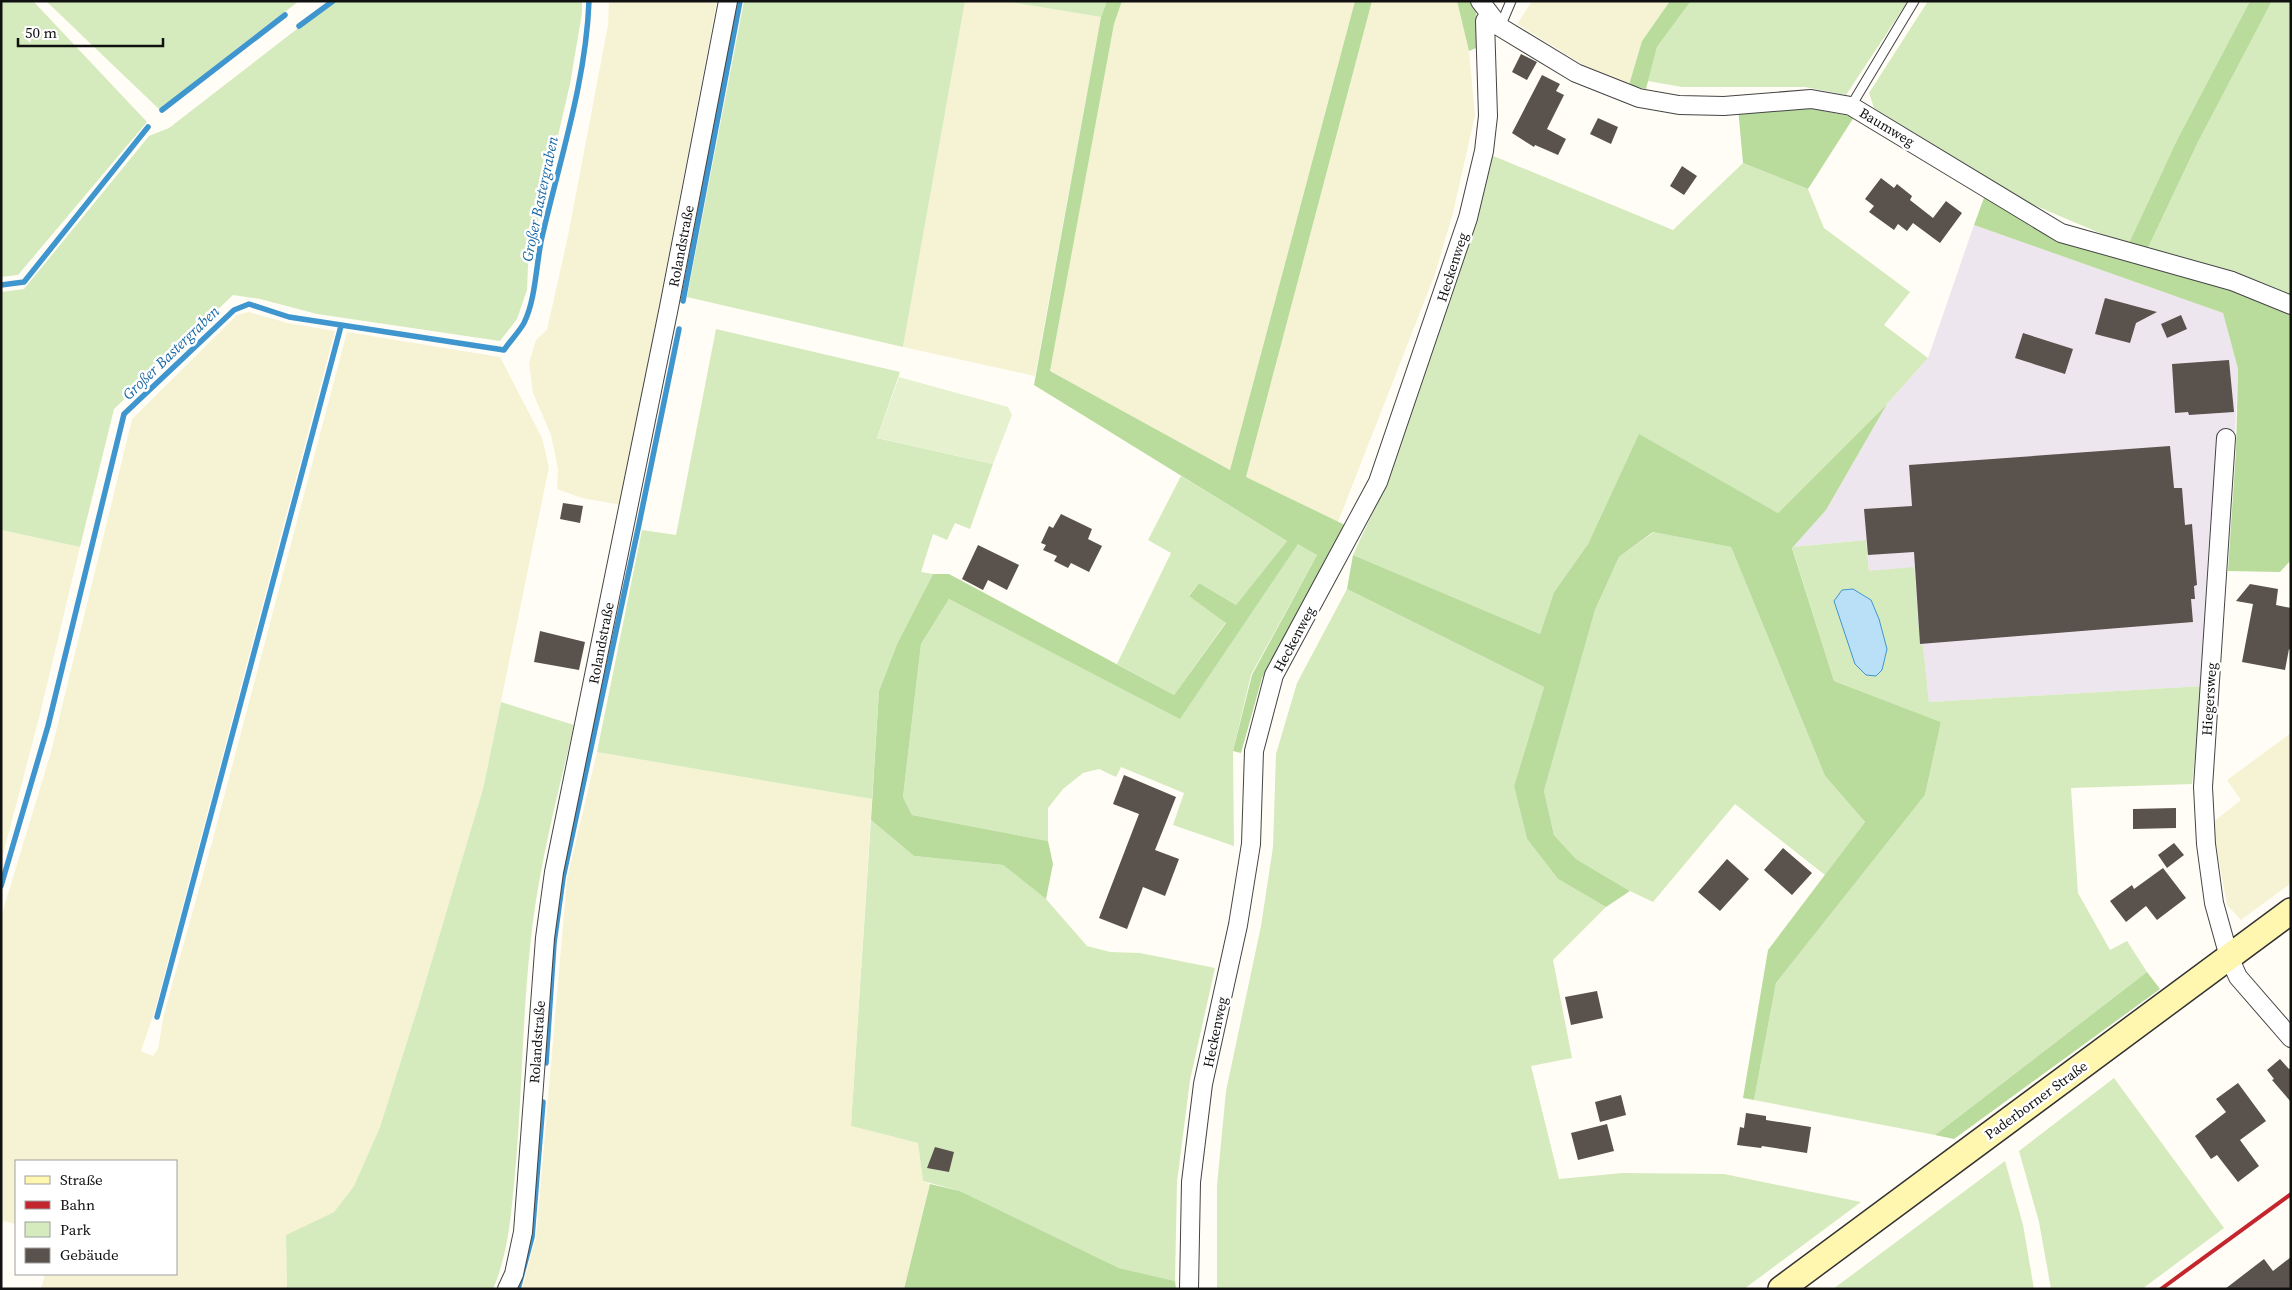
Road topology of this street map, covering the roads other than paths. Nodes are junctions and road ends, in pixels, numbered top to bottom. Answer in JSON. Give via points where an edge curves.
{"nodes":[{"id":1,"x":728,"y":1,"type":"edge"},
{"id":2,"x":1512,"y":1,"type":"edge"},
{"id":3,"x":1914,"y":1,"type":"edge"},
{"id":4,"x":1490,"y":14,"type":"edge"},
{"id":5,"x":1851,"y":106,"type":"junction"},
{"id":6,"x":2291,"y":305,"type":"edge"},
{"id":7,"x":2226,"y":438,"type":"dead end"},
{"id":8,"x":2291,"y":912,"type":"edge"},
{"id":9,"x":2229,"y":957,"type":"junction"},
{"id":10,"x":2291,"y":1038,"type":"edge"},
{"id":11,"x":507,"y":1289,"type":"edge"},
{"id":12,"x":1189,"y":1289,"type":"edge"},
{"id":13,"x":1781,"y":1289,"type":"edge"}],
"edges":[{"from":1,"to":11,"type":"street","name":"Rolandstraße","via":[[554,872],[545,938],[523,1232],[514,1274]]},
{"from":2,"to":4,"type":"lane"},
{"from":3,"to":5,"type":"lane"},
{"from":4,"to":5,"type":"street","name":"Baumweg","via":[[1576,73],[1639,98],[1724,106],[1811,99]]},
{"from":4,"to":12,"type":"street","name":"Heckenweg","via":[[1485,22],[1488,116],[1484,151],[1468,218],[1378,482],[1274,675],[1254,751],[1250,844],[1238,925],[1202,1094],[1192,1182]]},
{"from":5,"to":6,"type":"street","name":"Baumweg","via":[[2061,233],[2232,281]]},
{"from":7,"to":9,"type":"street","name":"Hiegersweg","via":[[2203,787],[2214,904]]},
{"from":8,"to":9,"type":"main road","name":"Paderborner Straße"},
{"from":9,"to":10,"type":"street","name":"Hiegersweg","via":[[2238,977]]},
{"from":9,"to":13,"type":"main road","name":"Paderborner Straße"}]}
